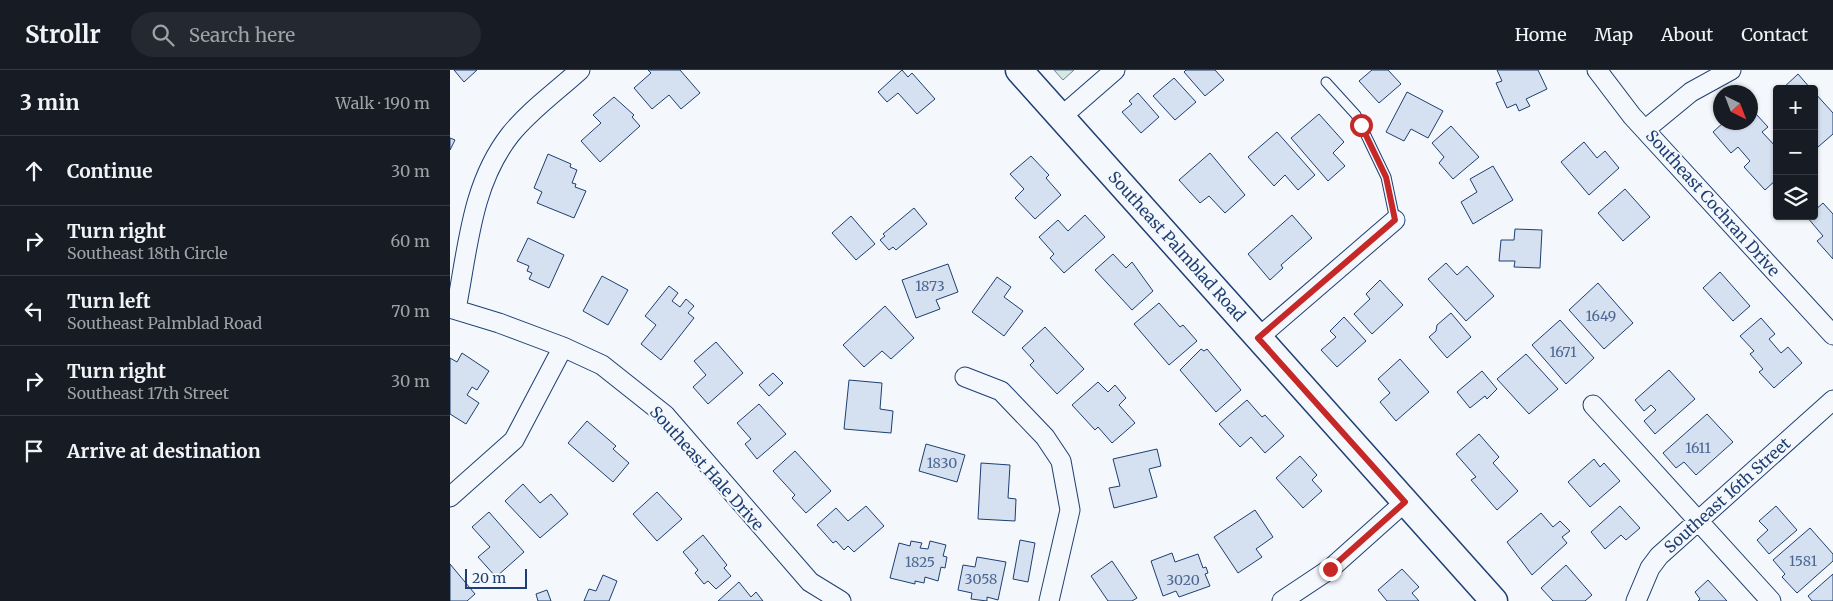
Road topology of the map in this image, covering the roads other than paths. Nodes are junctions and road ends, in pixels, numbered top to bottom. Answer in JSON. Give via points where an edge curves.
{"nodes":[{"id":1,"x":1019,"y":70,"type":"edge"},
{"id":2,"x":1115,"y":70,"type":"edge"},
{"id":3,"x":1597,"y":70,"type":"edge"},
{"id":4,"x":1731,"y":70,"type":"edge"},
{"id":5,"x":571,"y":73,"type":"edge"},
{"id":6,"x":1326,"y":82,"type":"dead end"},
{"id":7,"x":1061,"y":117,"type":"junction"},
{"id":8,"x":1646,"y":129,"type":"junction"},
{"id":9,"x":1395,"y":220,"type":"joint"},
{"id":10,"x":453,"y":309,"type":"edge"},
{"id":11,"x":1833,"y":334,"type":"edge"},
{"id":12,"x":1258,"y":338,"type":"junction"},
{"id":13,"x":563,"y":347,"type":"junction"},
{"id":14,"x":965,"y":377,"type":"dead end"},
{"id":15,"x":1833,"y":400,"type":"edge"},
{"id":16,"x":1593,"y":405,"type":"dead end"},
{"id":17,"x":450,"y":497,"type":"edge"},
{"id":18,"x":1405,"y":502,"type":"junction"},
{"id":19,"x":1698,"y":522,"type":"junction"},
{"id":20,"x":841,"y":601,"type":"edge"},
{"id":21,"x":1049,"y":601,"type":"edge"},
{"id":22,"x":1282,"y":601,"type":"edge"},
{"id":23,"x":1494,"y":601,"type":"edge"},
{"id":24,"x":1636,"y":601,"type":"edge"},
{"id":25,"x":1771,"y":601,"type":"edge"}],
"edges":[{"from":1,"to":7,"type":"street","name":"Southeast Palmblad Road"},
{"from":2,"to":7,"type":"street"},
{"from":3,"to":8,"type":"street","name":"Southeast Cochran Drive"},
{"from":4,"to":8,"type":"street","via":[[1691,92]]},
{"from":5,"to":10,"type":"street","via":[[510,135],[485,176],[476,199]]},
{"from":6,"to":9,"type":"lane","via":[[1361,125],[1386,177]]},
{"from":7,"to":12,"type":"street","name":"Southeast Palmblad Road"},
{"from":8,"to":11,"type":"street","name":"Southeast Cochran Drive"},
{"from":9,"to":12,"type":"street"},
{"from":10,"to":13,"type":"street","name":"Southeast Hale Drive"},
{"from":12,"to":18,"type":"street","name":"Southeast Palmblad Road"},
{"from":13,"to":17,"type":"street","via":[[514,440]]},
{"from":13,"to":20,"type":"street","name":"Southeast Hale Drive","via":[[602,365],[665,415],[810,582]]},
{"from":14,"to":21,"type":"street","via":[[1001,391],[1045,437],[1061,462],[1070,510]]},
{"from":15,"to":19,"type":"street","name":"Southeast 16th Street"},
{"from":16,"to":19,"type":"street"},
{"from":18,"to":22,"type":"street","via":[[1330,569]]},
{"from":18,"to":23,"type":"street","name":"Southeast Palmblad Road"},
{"from":19,"to":24,"type":"street","name":"Southeast 16th Street","via":[[1659,556],[1650,568]]},
{"from":19,"to":25,"type":"street"}]}
